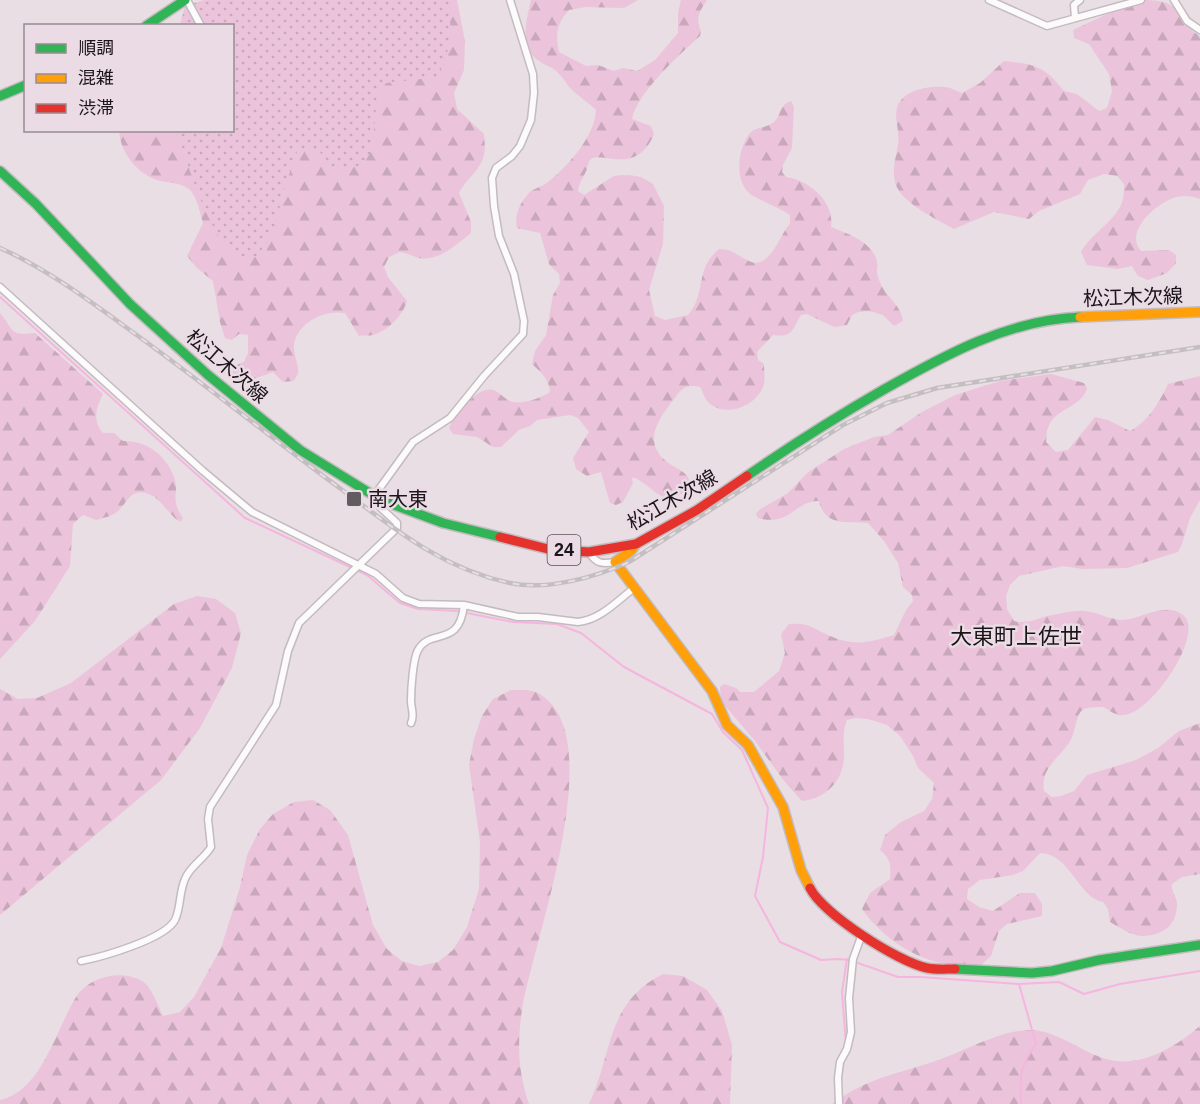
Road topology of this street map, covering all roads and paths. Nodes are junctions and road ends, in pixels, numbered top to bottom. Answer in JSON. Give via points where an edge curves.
{"nodes":[{"id":1,"x":186,"y":0,"type":"edge"},
{"id":2,"x":510,"y":0,"type":"edge"},
{"id":3,"x":989,"y":0,"type":"edge"},
{"id":4,"x":1080,"y":0,"type":"edge"},
{"id":5,"x":1141,"y":0,"type":"edge"},
{"id":6,"x":1174,"y":0,"type":"edge"},
{"id":7,"x":1075,"y":18,"type":"junction"},
{"id":8,"x":149,"y":24,"type":"edge"},
{"id":9,"x":200,"y":24,"type":"edge"},
{"id":10,"x":1200,"y":30,"type":"edge"},
{"id":11,"x":24,"y":86,"type":"edge"},
{"id":12,"x":0,"y":96,"type":"edge"},
{"id":13,"x":0,"y":171,"type":"edge"},
{"id":14,"x":0,"y":287,"type":"edge"},
{"id":15,"x":1200,"y":312,"type":"edge"},
{"id":16,"x":378,"y":498,"type":"junction"},
{"id":17,"x":636,"y":544,"type":"junction"},
{"id":18,"x":590,"y":552,"type":"junction"},
{"id":19,"x":615,"y":562,"type":"junction"},
{"id":20,"x":356,"y":568,"type":"junction"},
{"id":21,"x":633,"y":589,"type":"junction"},
{"id":22,"x":464,"y":609,"type":"junction"},
{"id":23,"x":411,"y":723,"type":"dead end"},
{"id":24,"x":862,"y":934,"type":"junction"},
{"id":25,"x":1200,"y":945,"type":"edge"},
{"id":26,"x":81,"y":961,"type":"dead end"},
{"id":27,"x":839,"y":1104,"type":"edge"}],
"edges":[{"from":1,"to":8,"type":"main road"},
{"from":1,"to":9,"type":"street"},
{"from":2,"to":16,"type":"street","via":[[533,74],[534,100],[520,146],[496,168],[492,178],[499,236],[514,274],[523,334],[450,418],[413,442]]},
{"from":3,"to":7,"type":"street","via":[[1047,26]]},
{"from":4,"to":7,"type":"street","via":[[1074,5]]},
{"from":5,"to":7,"type":"street"},
{"from":6,"to":10,"type":"street","via":[[1187,21]]},
{"from":11,"to":12,"type":"main road"},
{"from":13,"to":16,"type":"main road","name":"松江木次線","number":"24","via":[[130,304],[208,375],[300,450]]},
{"from":14,"to":20,"type":"street","via":[[252,512]]},
{"from":15,"to":17,"type":"main road","name":"松江木次線","number":"24","via":[[1060,318],[989,336],[934,361],[811,432],[697,510]]},
{"from":16,"to":18,"type":"main road","name":"松江木次線","number":"24","via":[[443,523],[552,550]]},
{"from":16,"to":20,"type":"street","via":[[380,507],[398,526]]},
{"from":17,"to":18,"type":"main road","name":"松江木次線","number":"24"},
{"from":17,"to":19,"type":"main road"},
{"from":18,"to":19,"type":"street","via":[[602,564]]},
{"from":19,"to":21,"type":"main road"},
{"from":20,"to":22,"type":"street","via":[[375,574],[403,598],[419,604]]},
{"from":20,"to":26,"type":"street","via":[[306,615],[293,636],[276,705],[210,807],[211,847],[185,878],[171,925],[142,942]]},
{"from":21,"to":22,"type":"street","via":[[585,621]]},
{"from":21,"to":24,"type":"main road","via":[[712,691],[727,725],[748,745],[783,807],[801,870],[815,898]]},
{"from":22,"to":23,"type":"street","via":[[452,633],[427,642],[417,651]]},
{"from":24,"to":25,"type":"main road","via":[[902,959],[927,969],[1015,973],[1052,971]]},
{"from":24,"to":27,"type":"street","via":[[853,959],[849,998],[852,1032],[840,1062]]}]}
